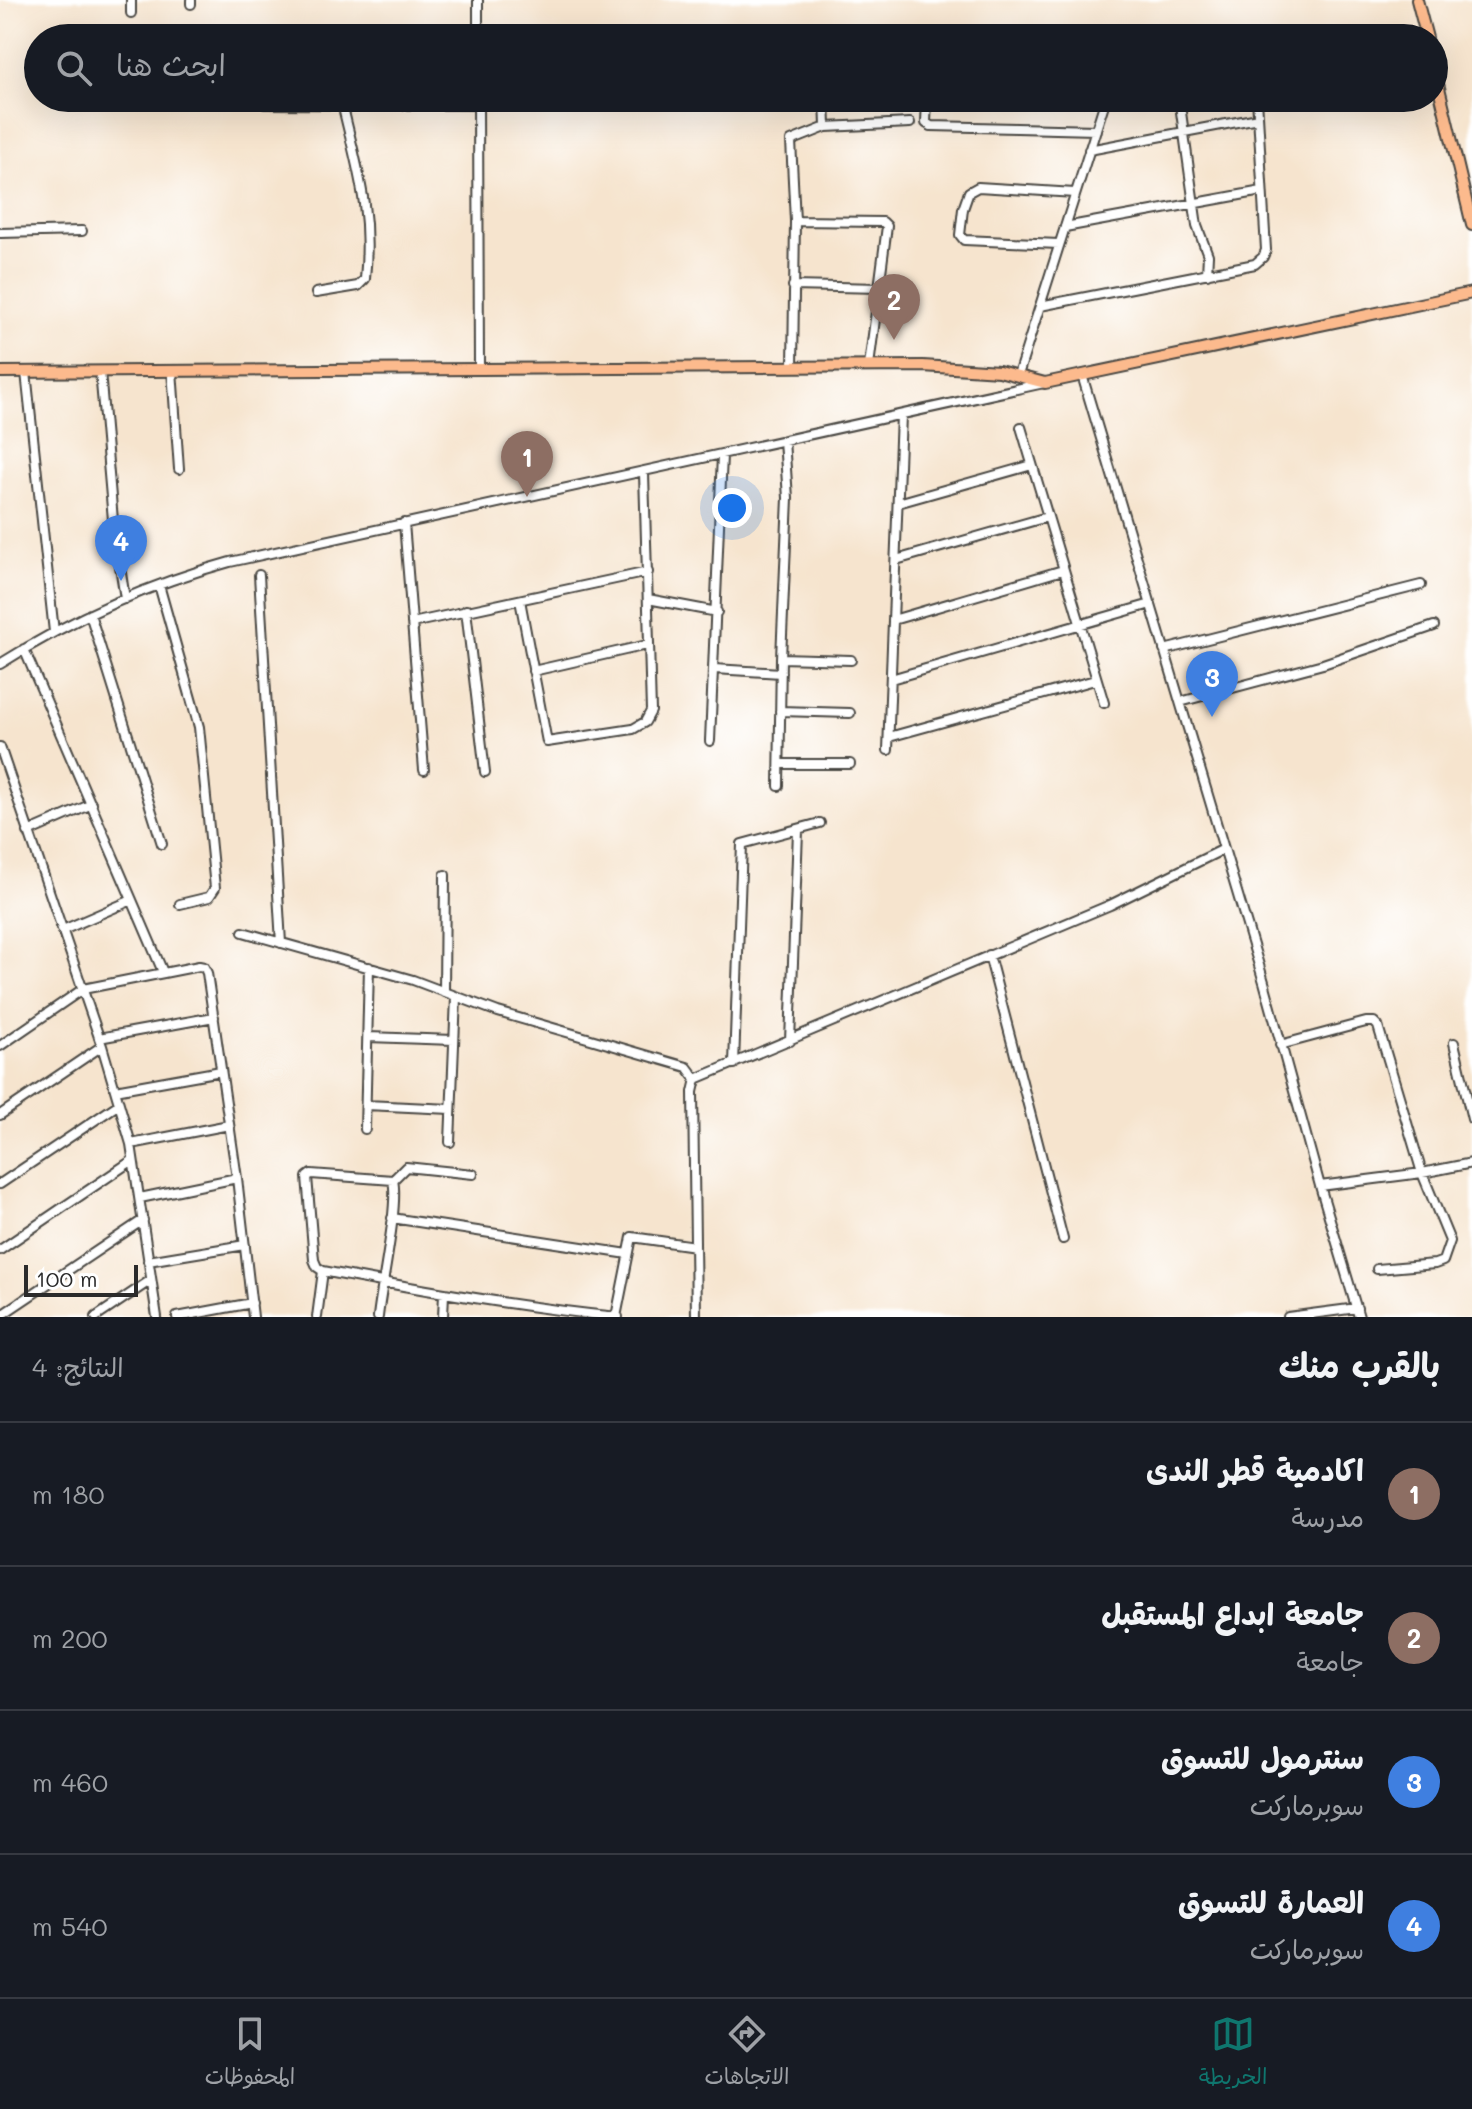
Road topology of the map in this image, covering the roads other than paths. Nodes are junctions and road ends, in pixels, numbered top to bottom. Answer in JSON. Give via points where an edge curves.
{"nodes":[{"id":1,"x":131,"y":0,"type":"edge"},
{"id":2,"x":478,"y":0,"type":"edge"},
{"id":3,"x":1417,"y":0,"type":"edge"},
{"id":4,"x":131,"y":13,"type":"dead end"},
{"id":5,"x":478,"y":24,"type":"edge"},
{"id":6,"x":1423,"y":24,"type":"edge"},
{"id":7,"x":344,"y":112,"type":"edge"},
{"id":8,"x":478,"y":112,"type":"edge"},
{"id":9,"x":825,"y":112,"type":"edge"},
{"id":10,"x":926,"y":112,"type":"edge"},
{"id":11,"x":1102,"y":112,"type":"edge"},
{"id":12,"x":1181,"y":112,"type":"edge"},
{"id":13,"x":1258,"y":112,"type":"edge"},
{"id":14,"x":1445,"y":112,"type":"edge"},
{"id":15,"x":1258,"y":118,"type":"junction"},
{"id":16,"x":910,"y":123,"type":"dead end"},
{"id":17,"x":826,"y":127,"type":"junction"},
{"id":18,"x":1096,"y":130,"type":"junction"},
{"id":19,"x":1183,"y":132,"type":"junction"},
{"id":20,"x":1089,"y":150,"type":"junction"},
{"id":21,"x":1262,"y":191,"type":"junction"},
{"id":22,"x":1075,"y":193,"type":"junction"},
{"id":23,"x":1194,"y":203,"type":"junction"},
{"id":24,"x":795,"y":221,"type":"junction"},
{"id":25,"x":1472,"y":225,"type":"edge"},
{"id":26,"x":1065,"y":227,"type":"junction"},
{"id":27,"x":82,"y":231,"type":"dead end"},
{"id":28,"x":0,"y":233,"type":"edge"},
{"id":29,"x":1059,"y":244,"type":"junction"},
{"id":30,"x":1207,"y":274,"type":"junction"},
{"id":31,"x":793,"y":286,"type":"junction"},
{"id":32,"x":880,"y":288,"type":"junction"},
{"id":33,"x":316,"y":293,"type":"dead end"},
{"id":34,"x":1472,"y":293,"type":"edge"},
{"id":35,"x":1040,"y":306,"type":"junction"},
{"id":36,"x":869,"y":366,"type":"junction"},
{"id":37,"x":793,"y":367,"type":"junction"},
{"id":38,"x":479,"y":368,"type":"junction"},
{"id":39,"x":172,"y":370,"type":"junction"},
{"id":40,"x":100,"y":371,"type":"junction"},
{"id":41,"x":0,"y":372,"type":"edge"},
{"id":42,"x":26,"y":372,"type":"junction"},
{"id":43,"x":1018,"y":375,"type":"junction"},
{"id":44,"x":1082,"y":375,"type":"junction"},
{"id":45,"x":1045,"y":383,"type":"junction"},
{"id":46,"x":901,"y":415,"type":"junction"},
{"id":47,"x":1021,"y":427,"type":"dead end"},
{"id":48,"x":784,"y":440,"type":"junction"},
{"id":49,"x":722,"y":455,"type":"junction"},
{"id":50,"x":1032,"y":465,"type":"junction"},
{"id":51,"x":179,"y":469,"type":"dead end"},
{"id":52,"x":644,"y":473,"type":"junction"},
{"id":53,"x":898,"y":503,"type":"junction"},
{"id":54,"x":1047,"y":517,"type":"junction"},
{"id":55,"x":404,"y":523,"type":"junction"},
{"id":56,"x":896,"y":560,"type":"junction"},
{"id":57,"x":1063,"y":570,"type":"junction"},
{"id":58,"x":648,"y":572,"type":"junction"},
{"id":59,"x":259,"y":575,"type":"dead end"},
{"id":60,"x":159,"y":585,"type":"junction"},
{"id":61,"x":1421,"y":585,"type":"dead end"},
{"id":62,"x":125,"y":599,"type":"junction"},
{"id":63,"x":648,"y":599,"type":"junction"},
{"id":64,"x":520,"y":600,"type":"junction"},
{"id":65,"x":1151,"y":604,"type":"junction"},
{"id":66,"x":466,"y":610,"type":"junction"},
{"id":67,"x":717,"y":612,"type":"junction"},
{"id":68,"x":90,"y":614,"type":"junction"},
{"id":69,"x":893,"y":620,"type":"junction"},
{"id":70,"x":412,"y":623,"type":"junction"},
{"id":71,"x":1080,"y":624,"type":"junction"},
{"id":72,"x":1434,"y":626,"type":"dead end"},
{"id":73,"x":54,"y":632,"type":"junction"},
{"id":74,"x":647,"y":645,"type":"junction"},
{"id":75,"x":24,"y":649,"type":"junction"},
{"id":76,"x":1164,"y":650,"type":"junction"},
{"id":77,"x":781,"y":658,"type":"junction"},
{"id":78,"x":851,"y":660,"type":"dead end"},
{"id":79,"x":0,"y":664,"type":"edge"},
{"id":80,"x":714,"y":669,"type":"junction"},
{"id":81,"x":533,"y":671,"type":"junction"},
{"id":82,"x":781,"y":673,"type":"junction"},
{"id":83,"x":891,"y":679,"type":"junction"},
{"id":84,"x":1095,"y":680,"type":"junction"},
{"id":85,"x":1180,"y":702,"type":"junction"},
{"id":86,"x":1104,"y":703,"type":"dead end"},
{"id":87,"x":780,"y":711,"type":"junction"},
{"id":88,"x":850,"y":713,"type":"dead end"},
{"id":89,"x":889,"y":737,"type":"junction"},
{"id":90,"x":710,"y":741,"type":"dead end"},
{"id":91,"x":0,"y":747,"type":"edge"},
{"id":92,"x":888,"y":750,"type":"dead end"},
{"id":93,"x":780,"y":764,"type":"junction"},
{"id":94,"x":850,"y":764,"type":"dead end"},
{"id":95,"x":424,"y":770,"type":"dead end"},
{"id":96,"x":485,"y":772,"type":"dead end"},
{"id":97,"x":779,"y":786,"type":"dead end"},
{"id":98,"x":92,"y":804,"type":"junction"},
{"id":99,"x":820,"y":823,"type":"dead end"},
{"id":100,"x":798,"y":831,"type":"junction"},
{"id":101,"x":28,"y":832,"type":"junction"},
{"id":102,"x":162,"y":844,"type":"dead end"},
{"id":103,"x":1224,"y":849,"type":"junction"},
{"id":104,"x":445,"y":875,"type":"dead end"},
{"id":105,"x":132,"y":900,"type":"junction"},
{"id":106,"x":180,"y":904,"type":"dead end"},
{"id":107,"x":63,"y":930,"type":"junction"},
{"id":108,"x":243,"y":932,"type":"dead end"},
{"id":109,"x":281,"y":943,"type":"junction"},
{"id":110,"x":989,"y":955,"type":"junction"},
{"id":111,"x":369,"y":967,"type":"junction"},
{"id":112,"x":163,"y":972,"type":"junction"},
{"id":113,"x":83,"y":989,"type":"junction"},
{"id":114,"x":444,"y":992,"type":"junction"},
{"id":115,"x":456,"y":997,"type":"junction"},
{"id":116,"x":214,"y":1017,"type":"junction"},
{"id":117,"x":368,"y":1037,"type":"junction"},
{"id":118,"x":454,"y":1040,"type":"junction"},
{"id":119,"x":790,"y":1041,"type":"junction"},
{"id":120,"x":100,"y":1042,"type":"junction"},
{"id":121,"x":1454,"y":1043,"type":"dead end"},
{"id":122,"x":1280,"y":1045,"type":"junction"},
{"id":123,"x":0,"y":1046,"type":"edge"},
{"id":124,"x":734,"y":1064,"type":"junction"},
{"id":125,"x":221,"y":1071,"type":"junction"},
{"id":126,"x":696,"y":1079,"type":"junction"},
{"id":127,"x":115,"y":1090,"type":"junction"},
{"id":128,"x":119,"y":1104,"type":"junction"},
{"id":129,"x":366,"y":1105,"type":"junction"},
{"id":130,"x":451,"y":1109,"type":"junction"},
{"id":131,"x":0,"y":1115,"type":"edge"},
{"id":132,"x":1472,"y":1119,"type":"edge"},
{"id":133,"x":229,"y":1125,"type":"junction"},
{"id":134,"x":365,"y":1129,"type":"dead end"},
{"id":135,"x":450,"y":1142,"type":"dead end"},
{"id":136,"x":131,"y":1144,"type":"junction"},
{"id":137,"x":133,"y":1160,"type":"junction"},
{"id":138,"x":1472,"y":1163,"type":"edge"},
{"id":139,"x":1422,"y":1173,"type":"junction"},
{"id":140,"x":473,"y":1174,"type":"dead end"},
{"id":141,"x":237,"y":1178,"type":"junction"},
{"id":142,"x":393,"y":1180,"type":"junction"},
{"id":143,"x":0,"y":1184,"type":"edge"},
{"id":144,"x":1320,"y":1186,"type":"junction"},
{"id":145,"x":140,"y":1198,"type":"junction"},
{"id":146,"x":392,"y":1218,"type":"junction"},
{"id":147,"x":143,"y":1220,"type":"junction"},
{"id":148,"x":1063,"y":1239,"type":"dead end"},
{"id":149,"x":245,"y":1245,"type":"junction"},
{"id":150,"x":695,"y":1246,"type":"junction"},
{"id":151,"x":0,"y":1250,"type":"edge"},
{"id":152,"x":628,"y":1254,"type":"junction"},
{"id":153,"x":148,"y":1261,"type":"junction"},
{"id":154,"x":1377,"y":1269,"type":"dead end"},
{"id":155,"x":323,"y":1271,"type":"junction"},
{"id":156,"x":151,"y":1280,"type":"junction"},
{"id":157,"x":382,"y":1283,"type":"junction"},
{"id":158,"x":444,"y":1293,"type":"junction"},
{"id":159,"x":252,"y":1303,"type":"junction"},
{"id":160,"x":1358,"y":1312,"type":"edge"},
{"id":161,"x":0,"y":1316,"type":"edge"},
{"id":162,"x":96,"y":1317,"type":"edge"},
{"id":163,"x":157,"y":1317,"type":"edge"},
{"id":164,"x":177,"y":1317,"type":"edge"},
{"id":165,"x":253,"y":1317,"type":"edge"},
{"id":166,"x":317,"y":1317,"type":"edge"},
{"id":167,"x":378,"y":1317,"type":"edge"},
{"id":168,"x":443,"y":1317,"type":"edge"},
{"id":169,"x":616,"y":1317,"type":"edge"},
{"id":170,"x":696,"y":1317,"type":"edge"},
{"id":171,"x":1288,"y":1317,"type":"edge"}],
"edges":[{"from":1,"to":4,"type":"street"},
{"from":2,"to":5,"type":"street"},
{"from":3,"to":6,"type":"main road"},
{"from":7,"to":33,"type":"street","via":[[368,217],[365,279],[358,286]]},
{"from":8,"to":38,"type":"street"},
{"from":9,"to":17,"type":"street"},
{"from":10,"to":18,"type":"street","via":[[931,126]]},
{"from":11,"to":18,"type":"street"},
{"from":12,"to":19,"type":"street"},
{"from":13,"to":15,"type":"street"},
{"from":14,"to":25,"type":"main road"},
{"from":15,"to":19,"type":"street"},
{"from":15,"to":21,"type":"street"},
{"from":16,"to":17,"type":"street"},
{"from":17,"to":24,"type":"street","via":[[791,141]]},
{"from":18,"to":20,"type":"street"},
{"from":19,"to":20,"type":"street"},
{"from":19,"to":23,"type":"street"},
{"from":20,"to":22,"type":"street"},
{"from":21,"to":23,"type":"street"},
{"from":21,"to":30,"type":"street","via":[[1263,257],[1255,264]]},
{"from":22,"to":26,"type":"street"},
{"from":22,"to":29,"type":"street","via":[[978,187],[969,192],[963,209],[964,240]]},
{"from":23,"to":26,"type":"street"},
{"from":23,"to":30,"type":"street","via":[[1207,250]]},
{"from":24,"to":31,"type":"street"},
{"from":24,"to":32,"type":"street","via":[[886,223]]},
{"from":26,"to":29,"type":"street"},
{"from":27,"to":28,"type":"street"},
{"from":29,"to":35,"type":"street"},
{"from":30,"to":35,"type":"street"},
{"from":31,"to":32,"type":"street"},
{"from":31,"to":37,"type":"street"},
{"from":32,"to":36,"type":"street"},
{"from":34,"to":44,"type":"main road"},
{"from":35,"to":43,"type":"street"},
{"from":36,"to":37,"type":"main road"},
{"from":36,"to":43,"type":"main road","via":[[971,368]]},
{"from":37,"to":38,"type":"main road"},
{"from":38,"to":39,"type":"main road"},
{"from":39,"to":40,"type":"main road"},
{"from":39,"to":51,"type":"street"},
{"from":40,"to":42,"type":"main road"},
{"from":40,"to":62,"type":"street"},
{"from":41,"to":42,"type":"main road"},
{"from":42,"to":73,"type":"street"},
{"from":43,"to":45,"type":"main road"},
{"from":44,"to":45,"type":"main road"},
{"from":44,"to":65,"type":"street"},
{"from":45,"to":46,"type":"street"},
{"from":46,"to":48,"type":"street"},
{"from":46,"to":53,"type":"street"},
{"from":47,"to":50,"type":"street"},
{"from":48,"to":49,"type":"street"},
{"from":48,"to":77,"type":"street","via":[[788,498]]},
{"from":49,"to":52,"type":"street"},
{"from":49,"to":67,"type":"street"},
{"from":50,"to":53,"type":"street"},
{"from":50,"to":54,"type":"street"},
{"from":52,"to":55,"type":"street"},
{"from":52,"to":58,"type":"street"},
{"from":53,"to":56,"type":"street"},
{"from":54,"to":56,"type":"street"},
{"from":54,"to":57,"type":"street"},
{"from":55,"to":60,"type":"street","via":[[230,562]]},
{"from":55,"to":70,"type":"street"},
{"from":56,"to":69,"type":"street"},
{"from":57,"to":69,"type":"street"},
{"from":57,"to":71,"type":"street"},
{"from":58,"to":63,"type":"street"},
{"from":58,"to":64,"type":"street"},
{"from":59,"to":109,"type":"street"},
{"from":60,"to":62,"type":"street"},
{"from":60,"to":106,"type":"street","via":[[199,727],[215,888],[209,897]]},
{"from":61,"to":76,"type":"street"},
{"from":62,"to":68,"type":"street"},
{"from":63,"to":67,"type":"street"},
{"from":63,"to":74,"type":"street"},
{"from":64,"to":66,"type":"street"},
{"from":64,"to":81,"type":"street"},
{"from":65,"to":71,"type":"street"},
{"from":65,"to":76,"type":"street"},
{"from":66,"to":70,"type":"street"},
{"from":66,"to":96,"type":"street"},
{"from":67,"to":80,"type":"street"},
{"from":68,"to":73,"type":"street"},
{"from":68,"to":102,"type":"street"},
{"from":69,"to":83,"type":"street"},
{"from":70,"to":95,"type":"street"},
{"from":71,"to":83,"type":"street"},
{"from":71,"to":84,"type":"street"},
{"from":72,"to":85,"type":"street","via":[[1323,664]]},
{"from":73,"to":75,"type":"street"},
{"from":74,"to":81,"type":"street"},
{"from":74,"to":81,"type":"street","via":[[651,711],[633,729],[547,742]]},
{"from":75,"to":79,"type":"street"},
{"from":75,"to":98,"type":"street"},
{"from":76,"to":85,"type":"street"},
{"from":77,"to":78,"type":"street"},
{"from":77,"to":82,"type":"street"},
{"from":80,"to":82,"type":"street"},
{"from":80,"to":90,"type":"street"},
{"from":82,"to":87,"type":"street"},
{"from":83,"to":89,"type":"street"},
{"from":84,"to":86,"type":"street"},
{"from":84,"to":89,"type":"street"},
{"from":85,"to":103,"type":"street"},
{"from":87,"to":88,"type":"street"},
{"from":87,"to":93,"type":"street"},
{"from":89,"to":92,"type":"street"},
{"from":91,"to":101,"type":"street"},
{"from":93,"to":94,"type":"street"},
{"from":93,"to":97,"type":"street"},
{"from":98,"to":101,"type":"street"},
{"from":98,"to":105,"type":"street"},
{"from":99,"to":100,"type":"street"},
{"from":100,"to":119,"type":"street"},
{"from":100,"to":124,"type":"street","via":[[741,848]]},
{"from":101,"to":107,"type":"street"},
{"from":103,"to":110,"type":"street","via":[[1110,905]]},
{"from":103,"to":122,"type":"street"},
{"from":104,"to":114,"type":"street"},
{"from":105,"to":107,"type":"street"},
{"from":105,"to":112,"type":"street"},
{"from":107,"to":113,"type":"street"},
{"from":108,"to":109,"type":"street"},
{"from":109,"to":111,"type":"street"},
{"from":110,"to":119,"type":"street"},
{"from":110,"to":148,"type":"street"},
{"from":111,"to":114,"type":"street"},
{"from":111,"to":117,"type":"street"},
{"from":112,"to":113,"type":"street"},
{"from":112,"to":116,"type":"street","via":[[204,967]]},
{"from":113,"to":120,"type":"street"},
{"from":113,"to":123,"type":"street"},
{"from":114,"to":115,"type":"street"},
{"from":115,"to":118,"type":"street"},
{"from":115,"to":126,"type":"street","via":[[687,1067]]},
{"from":116,"to":120,"type":"street"},
{"from":116,"to":125,"type":"street"},
{"from":117,"to":118,"type":"street"},
{"from":117,"to":129,"type":"street"},
{"from":118,"to":130,"type":"street"},
{"from":119,"to":124,"type":"street"},
{"from":120,"to":127,"type":"street"},
{"from":120,"to":131,"type":"street"},
{"from":121,"to":132,"type":"street"},
{"from":122,"to":139,"type":"street","via":[[1374,1022]]},
{"from":122,"to":144,"type":"street"},
{"from":124,"to":126,"type":"street"},
{"from":125,"to":127,"type":"street"},
{"from":125,"to":133,"type":"street"},
{"from":126,"to":150,"type":"street"},
{"from":127,"to":128,"type":"street"},
{"from":128,"to":136,"type":"street"},
{"from":128,"to":143,"type":"street"},
{"from":129,"to":130,"type":"street"},
{"from":129,"to":134,"type":"street"},
{"from":130,"to":135,"type":"street"},
{"from":133,"to":136,"type":"street"},
{"from":133,"to":141,"type":"street"},
{"from":136,"to":137,"type":"street"},
{"from":137,"to":145,"type":"street"},
{"from":137,"to":151,"type":"street"},
{"from":138,"to":139,"type":"street"},
{"from":139,"to":144,"type":"street"},
{"from":139,"to":154,"type":"street","via":[[1450,1241],[1443,1261]]},
{"from":140,"to":142,"type":"street","via":[[406,1167]]},
{"from":141,"to":145,"type":"street"},
{"from":141,"to":149,"type":"street"},
{"from":142,"to":146,"type":"street"},
{"from":142,"to":155,"type":"street","via":[[316,1172],[307,1177],[314,1260]]},
{"from":144,"to":160,"type":"street"},
{"from":145,"to":147,"type":"street"},
{"from":146,"to":152,"type":"street"},
{"from":146,"to":157,"type":"street"},
{"from":147,"to":153,"type":"street"},
{"from":147,"to":161,"type":"street"},
{"from":149,"to":153,"type":"street"},
{"from":149,"to":159,"type":"street"},
{"from":150,"to":152,"type":"street","via":[[633,1236]]},
{"from":150,"to":170,"type":"street"},
{"from":152,"to":169,"type":"street"},
{"from":153,"to":156,"type":"street"},
{"from":155,"to":157,"type":"street"},
{"from":155,"to":166,"type":"street"},
{"from":156,"to":162,"type":"street"},
{"from":156,"to":163,"type":"street"},
{"from":157,"to":158,"type":"street"},
{"from":157,"to":167,"type":"street"},
{"from":158,"to":168,"type":"street"},
{"from":158,"to":169,"type":"street"},
{"from":159,"to":164,"type":"street"},
{"from":159,"to":165,"type":"street"},
{"from":160,"to":171,"type":"street"}]}
